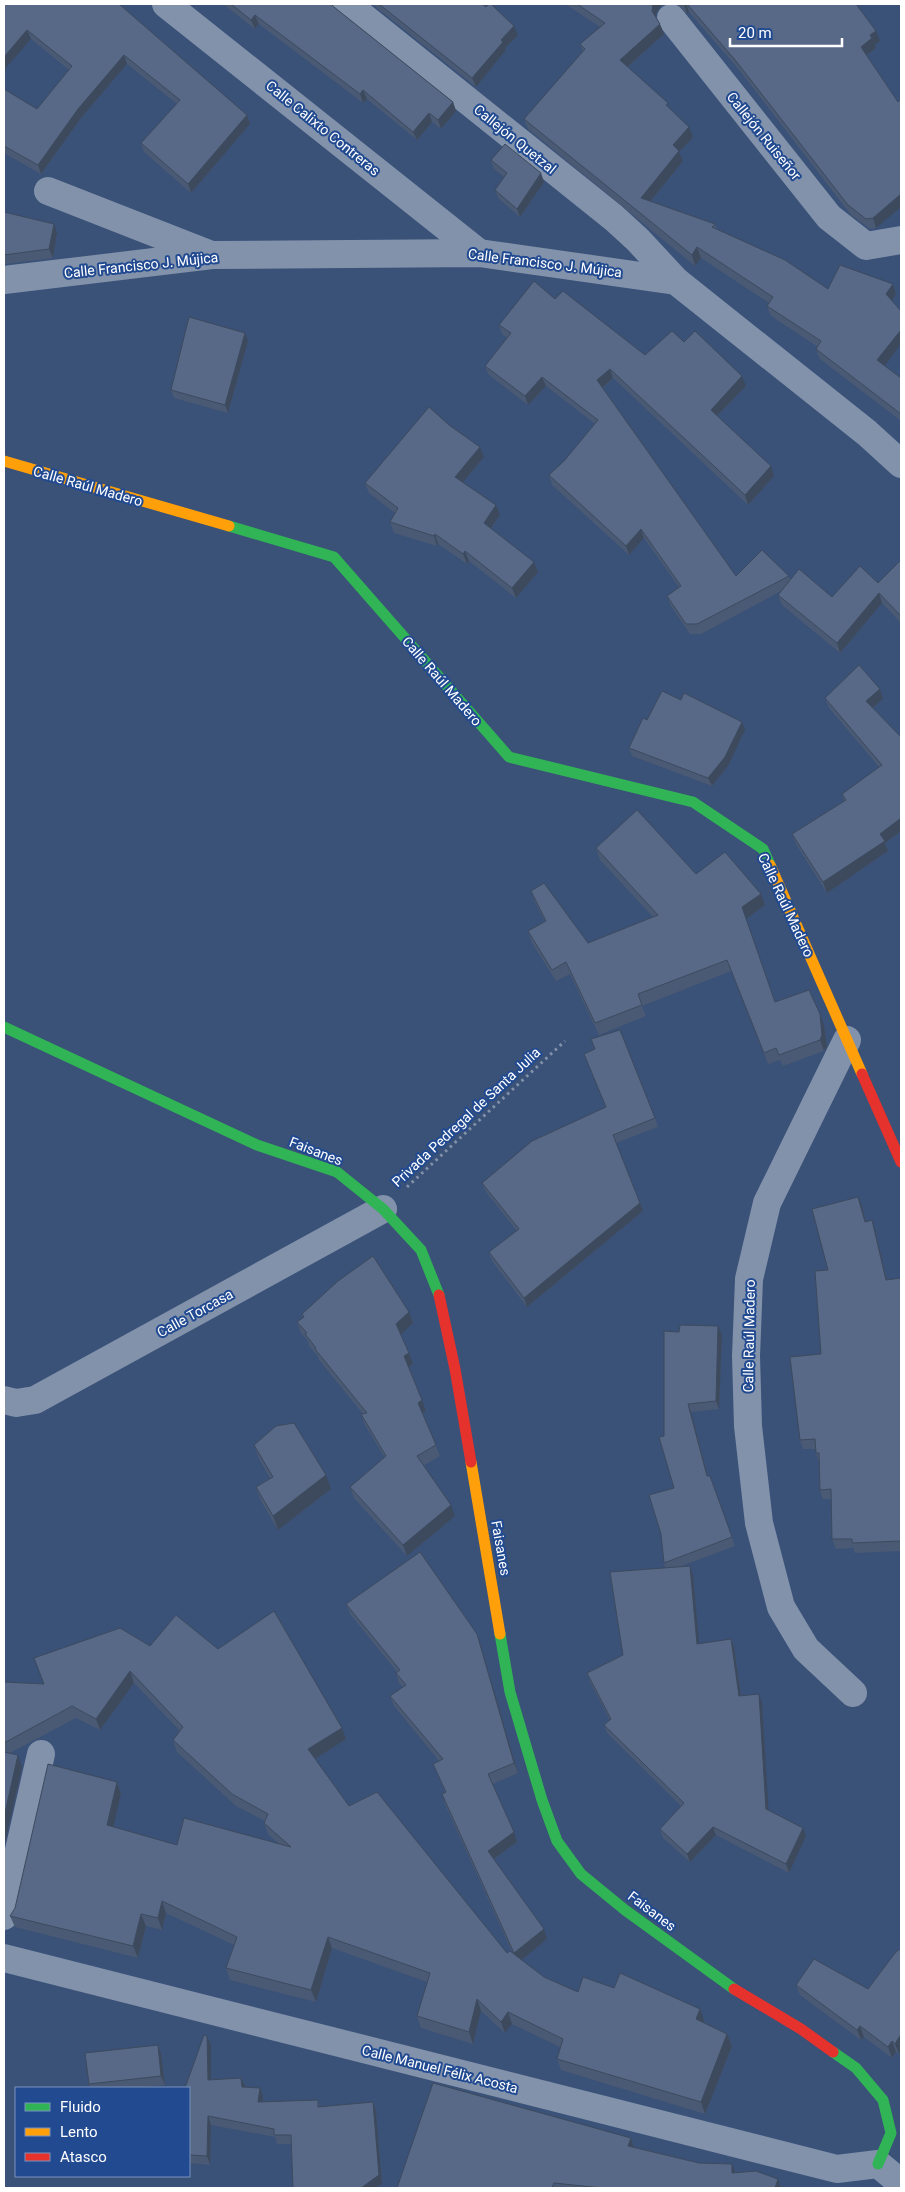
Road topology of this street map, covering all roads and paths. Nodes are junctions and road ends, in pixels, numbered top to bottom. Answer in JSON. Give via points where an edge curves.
{"nodes":[{"id":1,"x":166,"y":4,"type":"edge"},
{"id":2,"x":347,"y":4,"type":"edge"},
{"id":3,"x":671,"y":18,"type":"dead end"},
{"id":4,"x":48,"y":191,"type":"dead end"},
{"id":5,"x":901,"y":240,"type":"edge"},
{"id":6,"x":479,"y":253,"type":"junction"},
{"id":7,"x":212,"y":255,"type":"junction"},
{"id":8,"x":4,"y":280,"type":"edge"},
{"id":9,"x":676,"y":280,"type":"junction"},
{"id":10,"x":900,"y":458,"type":"edge"},
{"id":11,"x":4,"y":461,"type":"edge"},
{"id":12,"x":4,"y":1027,"type":"edge"},
{"id":13,"x":847,"y":1040,"type":"junction"},
{"id":14,"x":565,"y":1041,"type":"dead end"},
{"id":15,"x":901,"y":1162,"type":"edge"},
{"id":16,"x":383,"y":1209,"type":"junction"},
{"id":17,"x":4,"y":1400,"type":"edge"},
{"id":18,"x":853,"y":1693,"type":"dead end"},
{"id":19,"x":41,"y":1754,"type":"dead end"},
{"id":20,"x":4,"y":1916,"type":"edge"},
{"id":21,"x":4,"y":1958,"type":"edge"},
{"id":22,"x":878,"y":2164,"type":"junction"},
{"id":23,"x":901,"y":2183,"type":"edge"}],
"edges":[{"from":1,"to":6,"type":"street","name":"Calle Calixto Contreras"},
{"from":2,"to":9,"type":"street","name":"Callejón Quetzal","via":[[614,218]]},
{"from":3,"to":5,"type":"street","name":"Callejón Ruiseñor","via":[[829,217],[866,246]]},
{"from":4,"to":7,"type":"street"},
{"from":6,"to":7,"type":"street","name":"Calle Francisco J. Mújica"},
{"from":6,"to":9,"type":"street","name":"Calle Francisco J. Mújica"},
{"from":7,"to":8,"type":"street","name":"Calle Francisco J. Mújica"},
{"from":9,"to":10,"type":"street"},
{"from":11,"to":13,"type":"street","name":"Calle Raúl Madero","via":[[334,558],[509,757],[693,802],[763,849]]},
{"from":12,"to":16,"type":"street","name":"Faisanes","via":[[257,1145],[337,1172]]},
{"from":13,"to":15,"type":"street"},
{"from":13,"to":18,"type":"street","name":"Calle Raúl Madero","via":[[767,1203],[748,1279],[746,1356],[748,1426],[759,1523],[781,1607],[806,1649]]},
{"from":14,"to":16,"type":"path","name":"Privada Pedregal de Santa Julia"},
{"from":16,"to":17,"type":"street","name":"Calle Torcasa","via":[[35,1400],[16,1403]]},
{"from":16,"to":22,"type":"street","name":"Faisanes","via":[[421,1250],[440,1299],[456,1369],[510,1692],[557,1841],[581,1874],[625,1910],[726,1984],[856,2068],[883,2100],[891,2133]]},
{"from":19,"to":20,"type":"street"},
{"from":21,"to":22,"type":"street","name":"Calle Manuel Félix Acosta","via":[[837,2169]]},
{"from":22,"to":23,"type":"street"}]}
